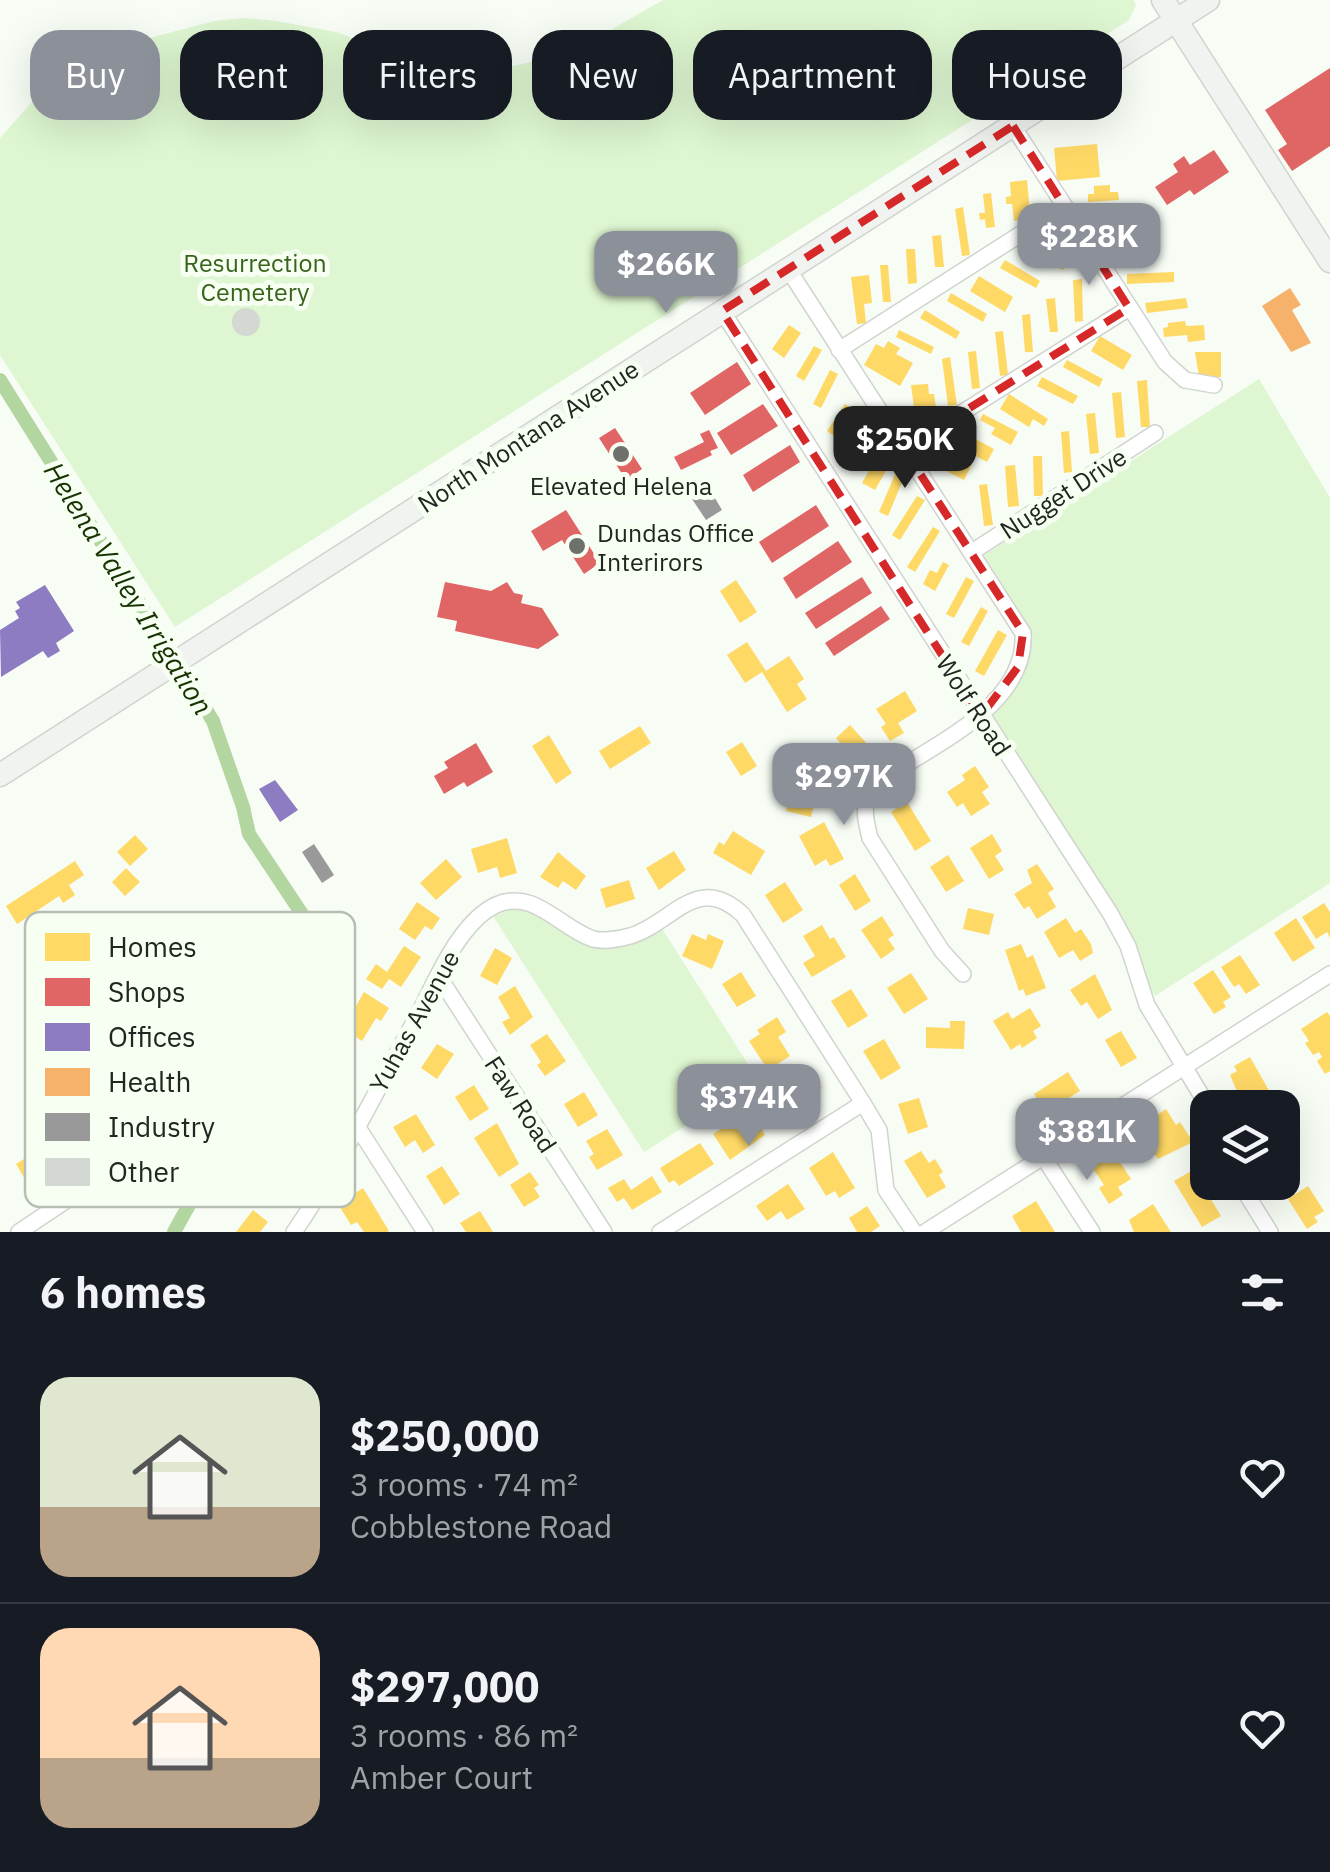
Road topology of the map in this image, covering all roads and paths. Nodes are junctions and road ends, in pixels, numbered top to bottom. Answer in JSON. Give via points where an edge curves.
{"nodes":[{"id":1,"x":1163,"y":0,"type":"edge"},
{"id":2,"x":1208,"y":0,"type":"edge"},
{"id":3,"x":1176,"y":21,"type":"junction"},
{"id":4,"x":1013,"y":126,"type":"junction"},
{"id":5,"x":1063,"y":207,"type":"junction"},
{"id":6,"x":1330,"y":261,"type":"edge"},
{"id":7,"x":788,"y":269,"type":"junction"},
{"id":8,"x":1129,"y":308,"type":"junction"},
{"id":9,"x":722,"y":312,"type":"junction"},
{"id":10,"x":839,"y":350,"type":"junction"},
{"id":11,"x":1214,"y":385,"type":"dead end"},
{"id":12,"x":1155,"y":433,"type":"dead end"},
{"id":13,"x":904,"y":449,"type":"junction"},
{"id":14,"x":972,"y":552,"type":"junction"},
{"id":15,"x":981,"y":716,"type":"junction"},
{"id":16,"x":0,"y":776,"type":"edge"},
{"id":17,"x":963,"y":974,"type":"dead end"},
{"id":18,"x":1330,"y":974,"type":"edge"},
{"id":19,"x":438,"y":977,"type":"junction"},
{"id":20,"x":1184,"y":1068,"type":"junction"},
{"id":21,"x":1198,"y":1090,"type":"edge"},
{"id":22,"x":863,"y":1103,"type":"junction"},
{"id":23,"x":357,"y":1126,"type":"junction"},
{"id":24,"x":355,"y":1129,"type":"edge"},
{"id":25,"x":1044,"y":1158,"type":"junction"},
{"id":26,"x":1250,"y":1200,"type":"edge"},
{"id":27,"x":55,"y":1207,"type":"edge"},
{"id":28,"x":309,"y":1207,"type":"edge"},
{"id":29,"x":19,"y":1232,"type":"edge"},
{"id":30,"x":294,"y":1232,"type":"edge"},
{"id":31,"x":425,"y":1232,"type":"edge"},
{"id":32,"x":604,"y":1232,"type":"edge"},
{"id":33,"x":660,"y":1232,"type":"edge"},
{"id":34,"x":914,"y":1232,"type":"edge"},
{"id":35,"x":925,"y":1232,"type":"edge"},
{"id":36,"x":1092,"y":1232,"type":"edge"},
{"id":37,"x":1270,"y":1232,"type":"edge"}],
"edges":[{"from":1,"to":3,"type":"main road"},
{"from":2,"to":3,"type":"main road","name":"North Montana Avenue"},
{"from":3,"to":4,"type":"main road","name":"North Montana Avenue"},
{"from":3,"to":6,"type":"main road"},
{"from":4,"to":5,"type":"street"},
{"from":4,"to":7,"type":"main road","name":"North Montana Avenue"},
{"from":5,"to":8,"type":"street"},
{"from":5,"to":10,"type":"street"},
{"from":7,"to":9,"type":"main road","name":"North Montana Avenue"},
{"from":7,"to":10,"type":"street"},
{"from":8,"to":11,"type":"street","via":[[1172,370],[1184,380]]},
{"from":8,"to":13,"type":"street"},
{"from":9,"to":15,"type":"street","name":"Wolf Road"},
{"from":9,"to":16,"type":"main road","name":"North Montana Avenue"},
{"from":10,"to":13,"type":"street"},
{"from":12,"to":14,"type":"street","name":"Nugget Drive"},
{"from":13,"to":14,"type":"street"},
{"from":14,"to":15,"type":"street","via":[[1015,617],[1024,649],[1018,668]]},
{"from":15,"to":17,"type":"street","via":[[884,780],[868,798],[865,820],[870,838]]},
{"from":15,"to":20,"type":"street","name":"Wolf Road","via":[[1110,913],[1147,1005]]},
{"from":18,"to":20,"type":"street"},
{"from":19,"to":22,"type":"street","name":"Yuhas Avenue","via":[[458,941],[496,905],[536,905],[593,939],[613,940],[711,896],[743,915]]},
{"from":19,"to":23,"type":"street","name":"Yuhas Avenue"},
{"from":19,"to":32,"type":"street","name":"Faw Road"},
{"from":20,"to":21,"type":"street","name":"Wolf Road"},
{"from":20,"to":25,"type":"street"},
{"from":22,"to":33,"type":"street"},
{"from":22,"to":34,"type":"street","name":"Yuhas Avenue","via":[[879,1130],[886,1190]]},
{"from":23,"to":24,"type":"street","name":"Yuhas Avenue"},
{"from":23,"to":31,"type":"street"},
{"from":25,"to":35,"type":"street"},
{"from":25,"to":36,"type":"street"},
{"from":26,"to":37,"type":"street"},
{"from":27,"to":29,"type":"street"},
{"from":28,"to":30,"type":"street","name":"Yuhas Avenue"}]}
